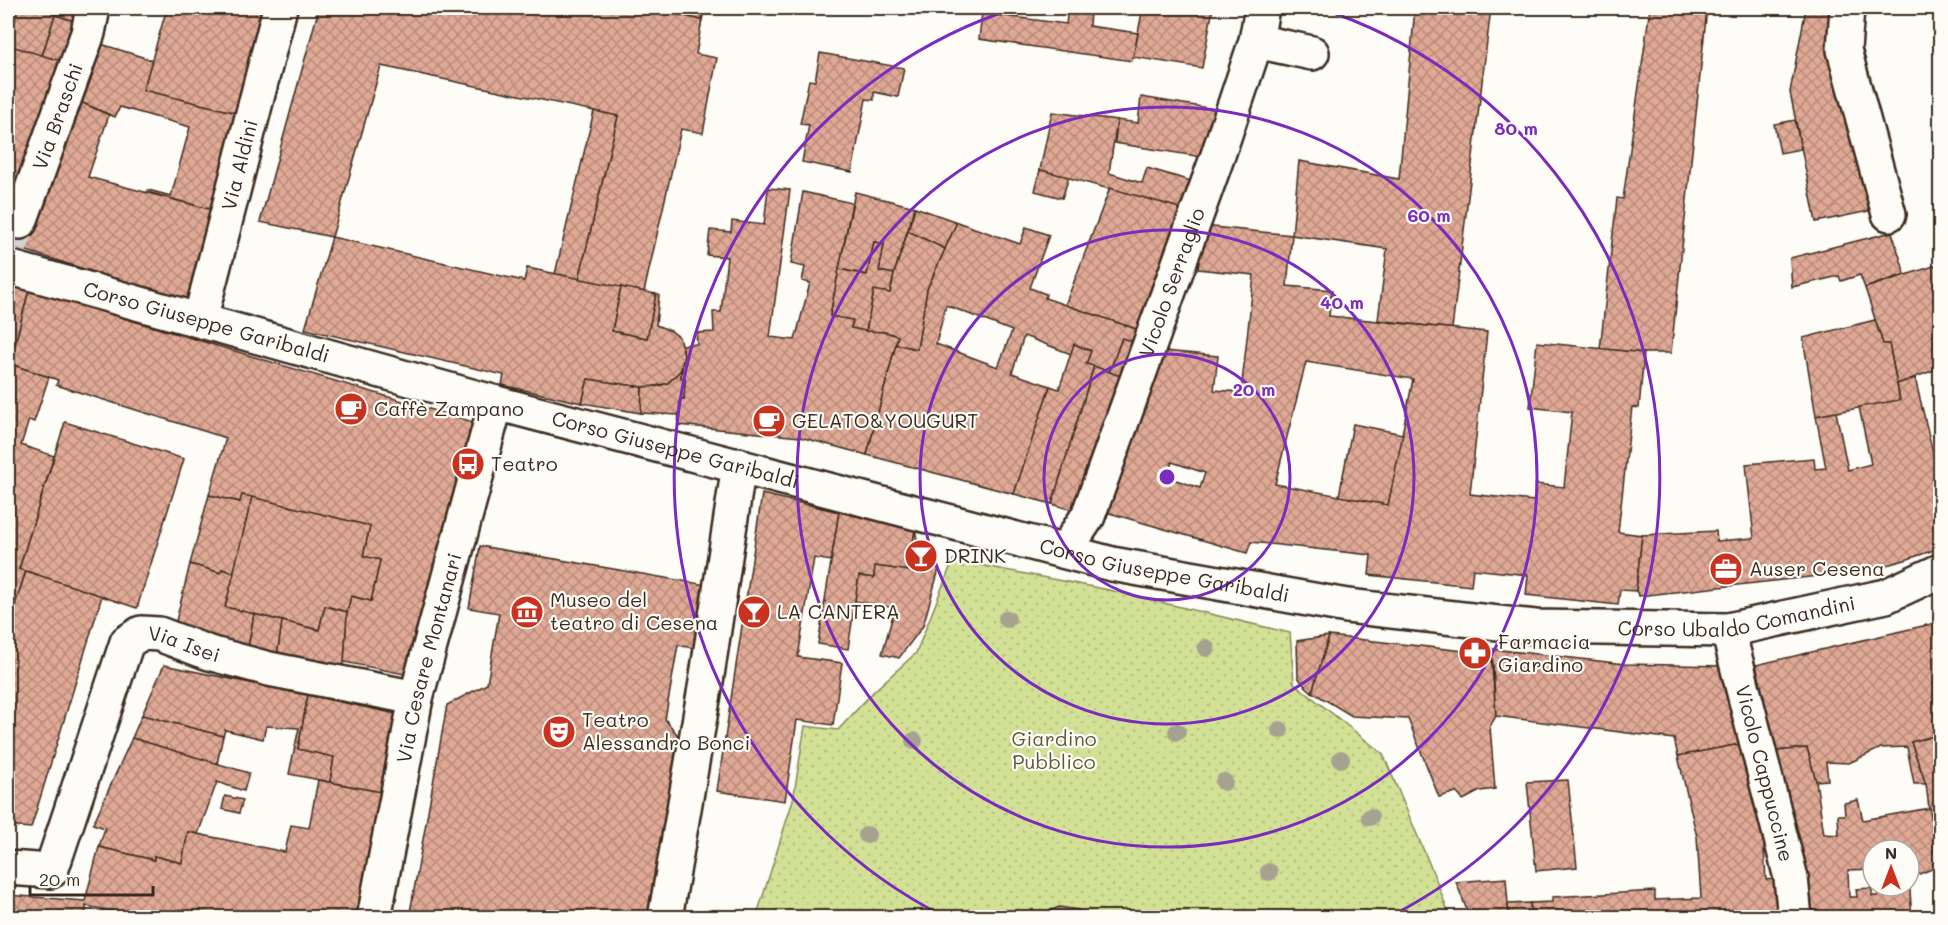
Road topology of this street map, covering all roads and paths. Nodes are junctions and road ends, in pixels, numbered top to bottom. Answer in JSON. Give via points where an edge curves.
{"nodes":[{"id":1,"x":93,"y":8,"type":"edge"},
{"id":2,"x":280,"y":8,"type":"edge"},
{"id":3,"x":1262,"y":8,"type":"edge"},
{"id":4,"x":1847,"y":8,"type":"edge"},
{"id":5,"x":1257,"y":41,"type":"junction"},
{"id":6,"x":1312,"y":52,"type":"dead end"},
{"id":7,"x":1889,"y":214,"type":"dead end"},
{"id":8,"x":12,"y":248,"type":"edge"},
{"id":9,"x":200,"y":320,"type":"junction"},
{"id":10,"x":496,"y":403,"type":"junction"},
{"id":11,"x":739,"y":465,"type":"junction"},
{"id":12,"x":1065,"y":551,"type":"junction"},
{"id":13,"x":1941,"y":571,"type":"edge"},
{"id":14,"x":1347,"y":606,"type":"joint"},
{"id":15,"x":1728,"y":630,"type":"junction"},
{"id":16,"x":416,"y":698,"type":"junction"},
{"id":17,"x":8,"y":868,"type":"edge"},
{"id":18,"x":374,"y":918,"type":"edge"},
{"id":19,"x":665,"y":918,"type":"edge"},
{"id":20,"x":1795,"y":918,"type":"edge"}],
"edges":[{"from":1,"to":8,"type":"street","name":"Via Braschi","via":[[88,33]]},
{"from":2,"to":9,"type":"street","name":"Via Aldini"},
{"from":3,"to":5,"type":"street","name":"Vicolo Serraglio"},
{"from":4,"to":7,"type":"street","via":[[1844,50]]},
{"from":5,"to":6,"type":"street"},
{"from":5,"to":12,"type":"street","name":"Vicolo Serraglio","via":[[1088,516]]},
{"from":8,"to":9,"type":"street","name":"Corso Giuseppe Garibaldi"},
{"from":9,"to":10,"type":"street","name":"Corso Giuseppe Garibaldi"},
{"from":10,"to":11,"type":"street","name":"Corso Giuseppe Garibaldi"},
{"from":10,"to":16,"type":"street","name":"Via Cesare Montanari"},
{"from":11,"to":12,"type":"street","name":"Corso Giuseppe Garibaldi"},
{"from":11,"to":19,"type":"street"},
{"from":12,"to":14,"type":"street","name":"Corso Giuseppe Garibaldi","via":[[1112,564]]},
{"from":13,"to":15,"type":"street","name":"Corso Ubaldo Comandini","via":[[1886,596]]},
{"from":14,"to":15,"type":"street","name":"Corso Ubaldo Comandini","via":[[1535,627]]},
{"from":15,"to":20,"type":"street","name":"Vicolo Cappuccine","via":[[1791,878]]},
{"from":16,"to":17,"type":"street","name":"Via Isei","via":[[269,669],[159,634],[141,633],[127,642],[51,871]]},
{"from":16,"to":18,"type":"street","name":"Via Cesare Montanari"}]}
